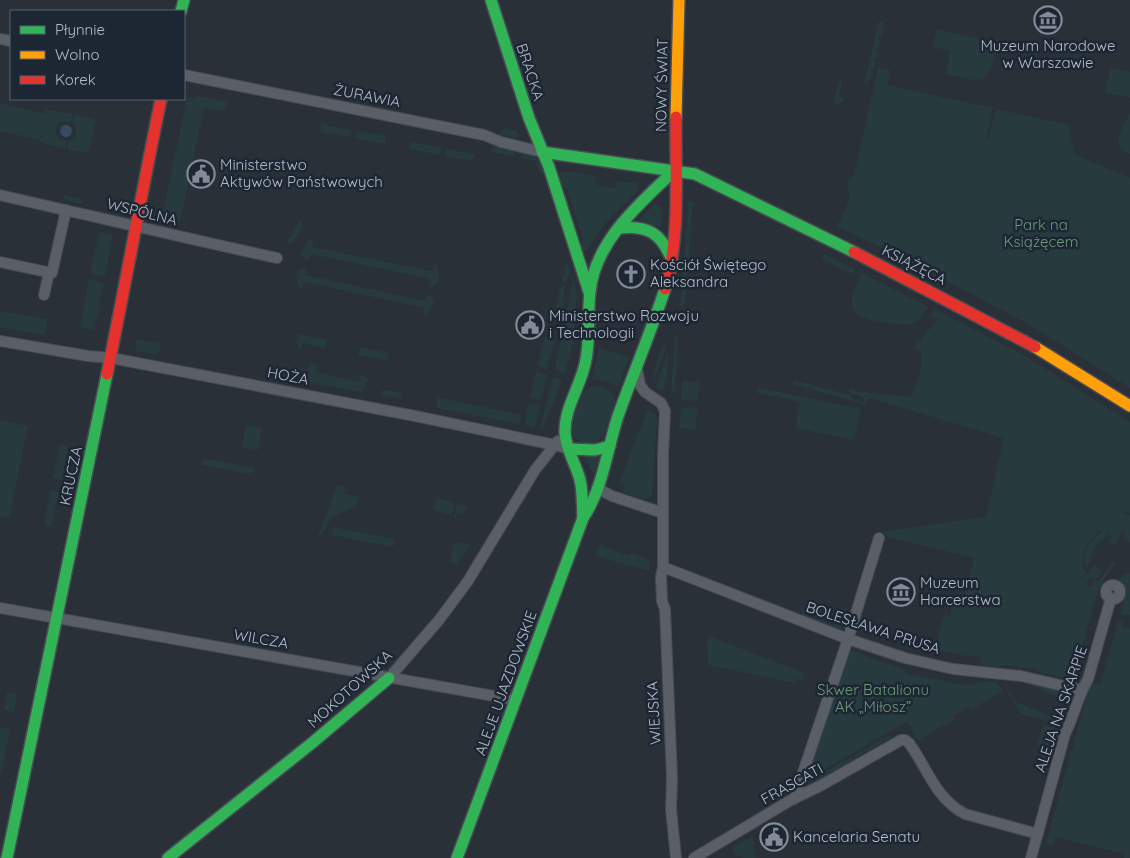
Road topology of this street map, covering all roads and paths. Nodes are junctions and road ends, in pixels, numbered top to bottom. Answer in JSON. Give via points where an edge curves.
{"nodes":[{"id":1,"x":491,"y":0,"type":"edge"},
{"id":2,"x":679,"y":0,"type":"edge"},
{"id":3,"x":185,"y":75,"type":"edge"},
{"id":4,"x":161,"y":100,"type":"edge"},
{"id":5,"x":542,"y":152,"type":"junction"},
{"id":6,"x":675,"y":170,"type":"junction"},
{"id":7,"x":0,"y":195,"type":"edge"},
{"id":8,"x":66,"y":210,"type":"junction"},
{"id":9,"x":136,"y":226,"type":"junction"},
{"id":10,"x":619,"y":228,"type":"junction"},
{"id":11,"x":276,"y":258,"type":"dead end"},
{"id":12,"x":672,"y":261,"type":"junction"},
{"id":13,"x":0,"y":262,"type":"edge"},
{"id":14,"x":50,"y":272,"type":"junction"},
{"id":15,"x":590,"y":294,"type":"junction"},
{"id":16,"x":44,"y":295,"type":"dead end"},
{"id":17,"x":0,"y":340,"type":"edge"},
{"id":18,"x":110,"y":358,"type":"junction"},
{"id":19,"x":637,"y":367,"type":"junction"},
{"id":20,"x":1130,"y":406,"type":"edge"},
{"id":21,"x":565,"y":434,"type":"junction"},
{"id":22,"x":555,"y":445,"type":"junction"},
{"id":23,"x":610,"y":446,"type":"junction"},
{"id":24,"x":569,"y":449,"type":"junction"},
{"id":25,"x":597,"y":488,"type":"junction"},
{"id":26,"x":662,"y":513,"type":"junction"},
{"id":27,"x":583,"y":518,"type":"junction"},
{"id":28,"x":879,"y":538,"type":"dead end"},
{"id":29,"x":663,"y":567,"type":"junction"},
{"id":30,"x":1111,"y":598,"type":"dead end"},
{"id":31,"x":0,"y":608,"type":"edge"},
{"id":32,"x":56,"y":618,"type":"junction"},
{"id":33,"x":848,"y":639,"type":"junction"},
{"id":34,"x":390,"y":678,"type":"junction"},
{"id":35,"x":1081,"y":690,"type":"junction"},
{"id":36,"x":516,"y":700,"type":"junction"},
{"id":37,"x":794,"y":799,"type":"junction"},
{"id":38,"x":1038,"y":834,"type":"junction"},
{"id":39,"x":6,"y":858,"type":"edge"},
{"id":40,"x":168,"y":858,"type":"edge"},
{"id":41,"x":457,"y":858,"type":"edge"},
{"id":42,"x":676,"y":858,"type":"edge"},
{"id":43,"x":694,"y":858,"type":"edge"},
{"id":44,"x":1031,"y":858,"type":"edge"}],
"edges":[{"from":1,"to":5,"type":"street","name":"BRACKA"},
{"from":2,"to":6,"type":"street","name":"NOWY ŚWIAT"},
{"from":3,"to":5,"type":"street","name":"ŻURAWIA","via":[[484,135]]},
{"from":4,"to":9,"type":"street","name":"KRUCZA"},
{"from":5,"to":6,"type":"street","name":"KSIĄŻĘCA"},
{"from":5,"to":15,"type":"street","name":"BRACKA"},
{"from":6,"to":10,"type":"street"},
{"from":6,"to":12,"type":"street","name":"NOWY ŚWIAT","via":[[678,189]]},
{"from":6,"to":20,"type":"street","name":"KSIĄŻĘCA","via":[[700,176],[922,286],[1031,344]]},
{"from":7,"to":8,"type":"street","name":"WSPÓLNA"},
{"from":8,"to":9,"type":"street","name":"WSPÓLNA"},
{"from":8,"to":14,"type":"street"},
{"from":9,"to":11,"type":"street","name":"WSPÓLNA"},
{"from":9,"to":18,"type":"street","name":"KRUCZA"},
{"from":10,"to":12,"type":"street","via":[[638,229],[657,236],[664,242]]},
{"from":10,"to":15,"type":"street","via":[[597,259]]},
{"from":12,"to":19,"type":"street","name":"NOWY ŚWIAT","via":[[661,304]]},
{"from":13,"to":14,"type":"street"},
{"from":14,"to":16,"type":"street"},
{"from":15,"to":21,"type":"street","via":[[587,352]]},
{"from":17,"to":18,"type":"street","name":"HOŻA"},
{"from":18,"to":22,"type":"street","name":"HOŻA"},
{"from":18,"to":32,"type":"street","name":"KRUCZA"},
{"from":19,"to":23,"type":"street","name":"ALEJE UJAZDOWSKIE"},
{"from":19,"to":26,"type":"street","name":"WIEJSKA","via":[[640,385],[661,403],[665,411]]},
{"from":21,"to":22,"type":"street","name":"MOKOTOWSKA"},
{"from":21,"to":24,"type":"street"},
{"from":22,"to":24,"type":"street","name":"HOŻA"},
{"from":22,"to":34,"type":"street","name":"MOKOTOWSKA","via":[[535,470],[468,580]]},
{"from":23,"to":24,"type":"street","via":[[595,450]]},
{"from":23,"to":25,"type":"street","name":"ALEJE UJAZDOWSKIE"},
{"from":24,"to":25,"type":"street"},
{"from":24,"to":27,"type":"street","via":[[581,484]]},
{"from":25,"to":26,"type":"street"},
{"from":25,"to":27,"type":"street","name":"ALEJE UJAZDOWSKIE","via":[[592,505]]},
{"from":26,"to":29,"type":"street","name":"WIEJSKA"},
{"from":27,"to":36,"type":"street","name":"ALEJE UJAZDOWSKIE"},
{"from":28,"to":33,"type":"street"},
{"from":29,"to":33,"type":"street","name":"BOLESŁAWA PRUSA"},
{"from":29,"to":42,"type":"street","name":"WIEJSKA","via":[[661,587]]},
{"from":30,"to":35,"type":"street","name":"ALEJA NA SKARPIE","via":[[1088,679]]},
{"from":31,"to":32,"type":"street","name":"WILCZA"},
{"from":32,"to":34,"type":"street","name":"WILCZA"},
{"from":32,"to":39,"type":"street","name":"KRUCZA"},
{"from":33,"to":35,"type":"street","name":"BOLESŁAWA PRUSA","via":[[929,664],[1021,676]]},
{"from":33,"to":37,"type":"street"},
{"from":34,"to":36,"type":"street","name":"WILCZA"},
{"from":34,"to":40,"type":"street","name":"MOKOTOWSKA"},
{"from":35,"to":38,"type":"street","name":"ALEJA NA SKARPIE","via":[[1065,734]]},
{"from":36,"to":41,"type":"street","name":"ALEJE UJAZDOWSKIE"},
{"from":37,"to":38,"type":"street","name":"FRASCATI","via":[[905,740],[939,793],[959,811]]},
{"from":37,"to":43,"type":"street","name":"FRASCATI"},
{"from":38,"to":44,"type":"street","name":"ALEJA NA SKARPIE"}]}
